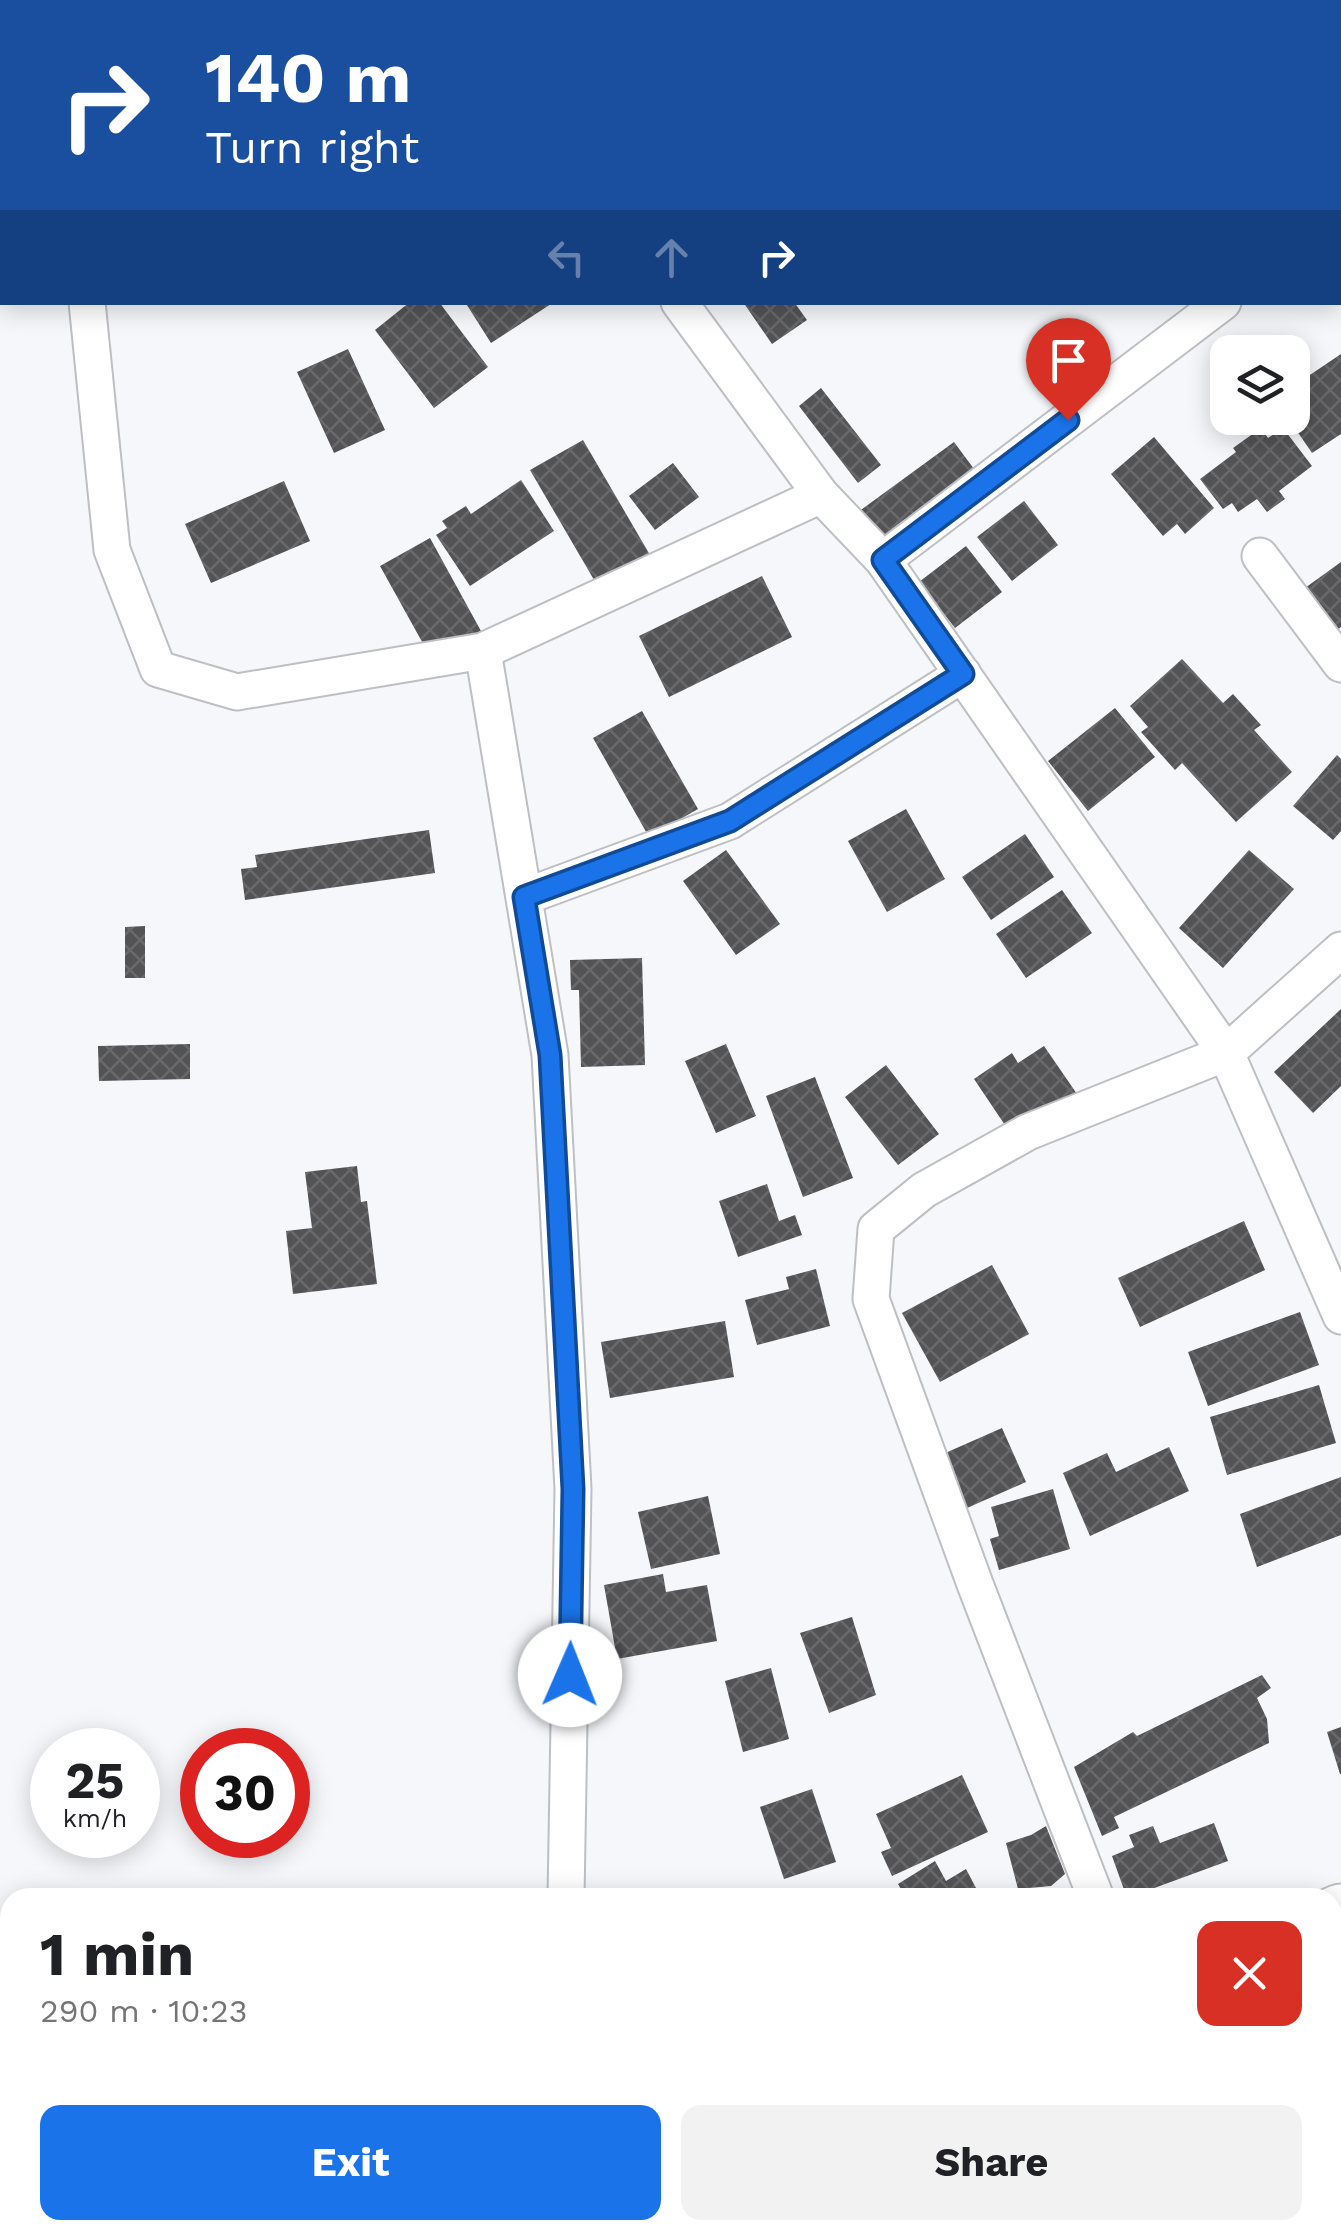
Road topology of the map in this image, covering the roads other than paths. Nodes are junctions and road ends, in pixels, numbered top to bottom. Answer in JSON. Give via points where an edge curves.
{"nodes":[{"id":1,"x":87,"y":305,"type":"edge"},
{"id":2,"x":681,"y":305,"type":"edge"},
{"id":3,"x":1218,"y":305,"type":"edge"},
{"id":4,"x":820,"y":495,"type":"junction"},
{"id":5,"x":1260,"y":556,"type":"dead end"},
{"id":6,"x":883,"y":560,"type":"junction"},
{"id":7,"x":483,"y":651,"type":"junction"},
{"id":8,"x":1341,"y":664,"type":"edge"},
{"id":9,"x":963,"y":674,"type":"junction"},
{"id":10,"x":524,"y":897,"type":"junction"},
{"id":11,"x":1341,"y":950,"type":"edge"},
{"id":12,"x":1226,"y":1053,"type":"junction"},
{"id":13,"x":1341,"y":1316,"type":"edge"},
{"id":14,"x":566,"y":1888,"type":"edge"},
{"id":15,"x":1092,"y":1888,"type":"edge"}],
"edges":[{"from":1,"to":7,"type":"street","via":[[112,550],[158,668],[237,692]]},
{"from":2,"to":4,"type":"street"},
{"from":3,"to":6,"type":"street"},
{"from":4,"to":6,"type":"street"},
{"from":4,"to":7,"type":"street"},
{"from":5,"to":8,"type":"street"},
{"from":6,"to":9,"type":"street"},
{"from":7,"to":10,"type":"street"},
{"from":9,"to":10,"type":"street","via":[[730,821]]},
{"from":9,"to":12,"type":"street"},
{"from":10,"to":14,"type":"street","via":[[550,1055],[573,1489]]},
{"from":11,"to":12,"type":"street"},
{"from":12,"to":13,"type":"street"},
{"from":12,"to":15,"type":"street","via":[[1028,1132],[924,1190],[876,1228],[870,1300]]}]}
